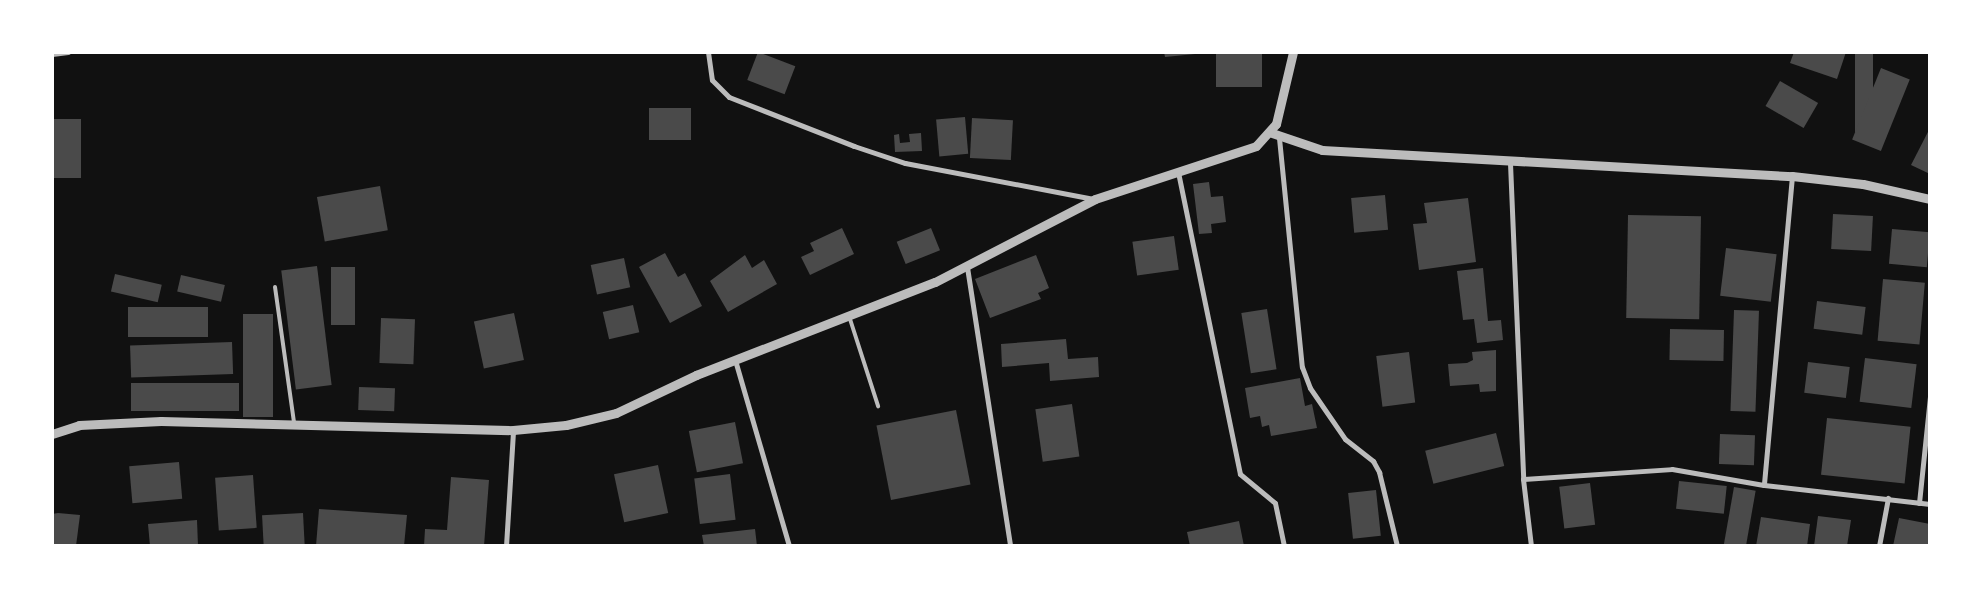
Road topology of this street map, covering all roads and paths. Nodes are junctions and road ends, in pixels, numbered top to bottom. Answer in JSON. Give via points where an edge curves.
{"nodes":[{"id":1,"x":68,"y":52,"type":"edge"},
{"id":2,"x":708,"y":52,"type":"edge"},
{"id":3,"x":1293,"y":52,"type":"edge"},
{"id":4,"x":52,"y":54,"type":"edge"},
{"id":5,"x":1275,"y":136,"type":"junction"},
{"id":6,"x":1510,"y":163,"type":"junction"},
{"id":7,"x":1178,"y":171,"type":"junction"},
{"id":8,"x":1792,"y":176,"type":"junction"},
{"id":9,"x":1930,"y":198,"type":"edge"},
{"id":10,"x":1095,"y":199,"type":"junction"},
{"id":11,"x":967,"y":266,"type":"junction"},
{"id":12,"x":275,"y":287,"type":"dead end"},
{"id":13,"x":849,"y":316,"type":"junction"},
{"id":14,"x":735,"y":360,"type":"junction"},
{"id":15,"x":1930,"y":396,"type":"edge"},
{"id":16,"x":878,"y":406,"type":"dead end"},
{"id":17,"x":294,"y":422,"type":"junction"},
{"id":18,"x":513,"y":430,"type":"junction"},
{"id":19,"x":52,"y":434,"type":"edge"},
{"id":20,"x":1522,"y":479,"type":"junction"},
{"id":21,"x":1764,"y":485,"type":"junction"},
{"id":22,"x":1888,"y":498,"type":"junction"},
{"id":23,"x":1919,"y":503,"type":"junction"},
{"id":24,"x":1930,"y":504,"type":"edge"},
{"id":25,"x":506,"y":546,"type":"edge"},
{"id":26,"x":790,"y":546,"type":"edge"},
{"id":27,"x":1010,"y":546,"type":"edge"},
{"id":28,"x":1284,"y":546,"type":"edge"},
{"id":29,"x":1397,"y":546,"type":"edge"},
{"id":30,"x":1531,"y":546,"type":"edge"},
{"id":31,"x":1879,"y":546,"type":"edge"}],
"edges":[{"from":1,"to":4,"type":"street"},
{"from":2,"to":10,"type":"street","via":[[712,80],[729,97],[854,146],[905,163]]},
{"from":3,"to":5,"type":"street"},
{"from":5,"to":6,"type":"street","via":[[1322,150]]},
{"from":5,"to":7,"type":"street","via":[[1243,151]]},
{"from":5,"to":29,"type":"street","via":[[1302,367],[1310,388],[1345,440],[1373,460],[1379,472]]},
{"from":6,"to":8,"type":"street"},
{"from":6,"to":20,"type":"street"},
{"from":7,"to":10,"type":"street"},
{"from":7,"to":28,"type":"street","via":[[1240,474],[1275,503]]},
{"from":8,"to":9,"type":"street","via":[[1863,184]]},
{"from":8,"to":21,"type":"street"},
{"from":10,"to":11,"type":"street"},
{"from":11,"to":13,"type":"street"},
{"from":11,"to":27,"type":"street"},
{"from":12,"to":17,"type":"lane"},
{"from":13,"to":14,"type":"street"},
{"from":13,"to":16,"type":"lane"},
{"from":14,"to":18,"type":"street","via":[[616,413],[566,425]]},
{"from":14,"to":26,"type":"street"},
{"from":15,"to":23,"type":"street"},
{"from":17,"to":18,"type":"street"},
{"from":17,"to":19,"type":"street","via":[[98,423]]},
{"from":18,"to":25,"type":"street"},
{"from":20,"to":21,"type":"street","via":[[1672,469]]},
{"from":20,"to":30,"type":"street"},
{"from":21,"to":22,"type":"street"},
{"from":22,"to":23,"type":"street"},
{"from":22,"to":31,"type":"street"},
{"from":23,"to":24,"type":"street"}]}
